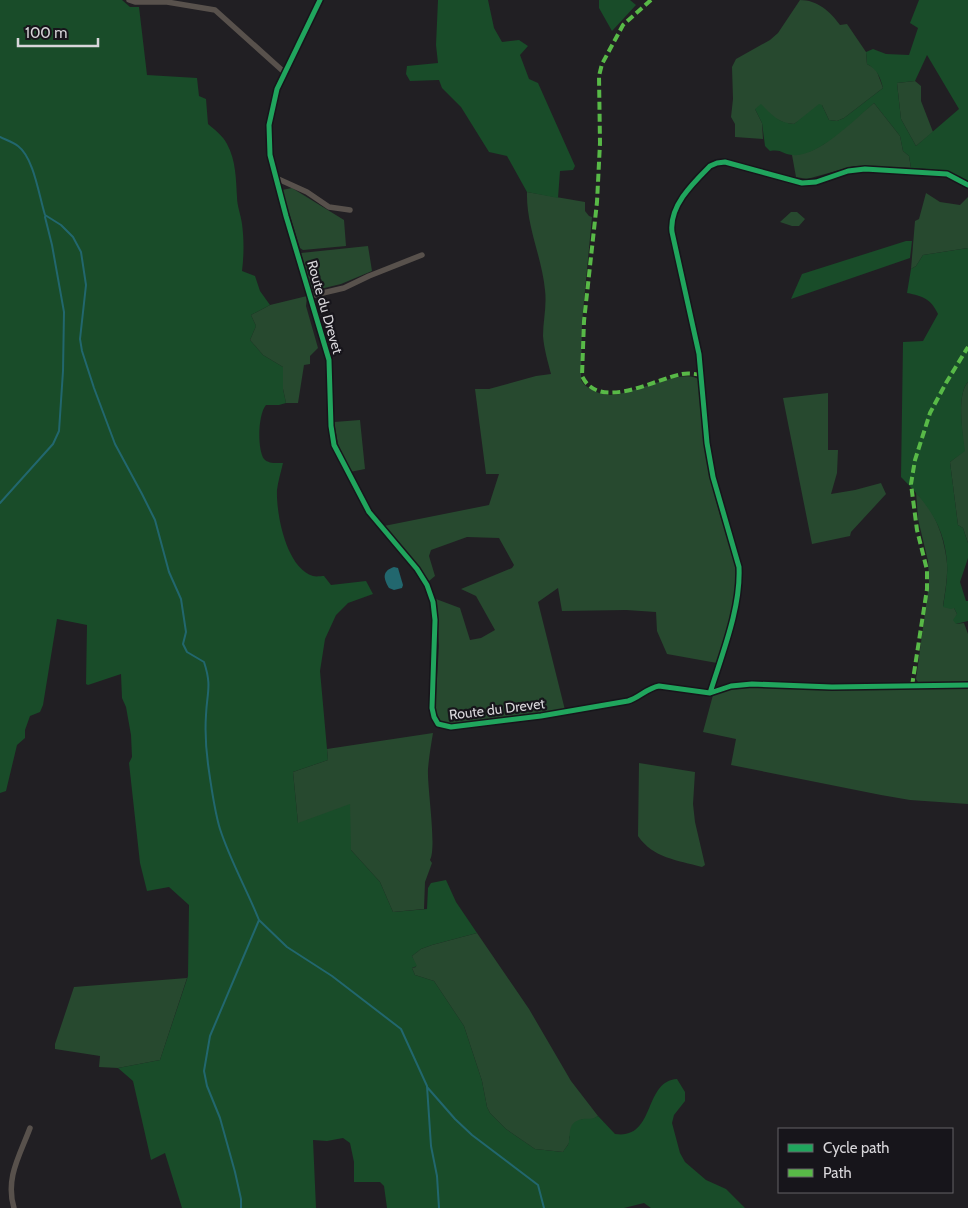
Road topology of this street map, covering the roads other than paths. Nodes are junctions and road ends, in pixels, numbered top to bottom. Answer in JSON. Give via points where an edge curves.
{"nodes":[{"id":1,"x":129,"y":0,"type":"edge"},
{"id":2,"x":320,"y":0,"type":"edge"},
{"id":3,"x":284,"y":72,"type":"junction"},
{"id":4,"x":276,"y":178,"type":"junction"},
{"id":5,"x":968,"y":185,"type":"edge"},
{"id":6,"x":350,"y":210,"type":"dead end"},
{"id":7,"x":422,"y":255,"type":"dead end"},
{"id":8,"x":310,"y":296,"type":"junction"},
{"id":9,"x":968,"y":685,"type":"edge"},
{"id":10,"x":710,"y":693,"type":"junction"},
{"id":11,"x":30,"y":1128,"type":"dead end"},
{"id":12,"x":14,"y":1208,"type":"edge"}],
"edges":[{"from":1,"to":3,"type":"street","via":[[215,10]]},
{"from":2,"to":3,"type":"street","name":"Route du Drevet"},
{"from":3,"to":4,"type":"street","name":"Route du Drevet","via":[[269,125]]},
{"from":4,"to":6,"type":"street","via":[[330,207]]},
{"from":4,"to":8,"type":"street","name":"Route du Drevet"},
{"from":5,"to":10,"type":"street","via":[[947,174],[865,169],[802,183],[725,162],[710,166],[678,204],[671,222],[672,232],[700,359],[707,443],[739,567],[735,604]]},
{"from":7,"to":8,"type":"street","via":[[344,288]]},
{"from":8,"to":10,"type":"street","name":"Route du Drevet","via":[[329,360],[332,437],[338,453],[369,512],[417,569],[430,593],[435,620],[432,708],[438,724],[451,727],[541,716],[628,701],[659,686]]},
{"from":9,"to":10,"type":"street","name":"Route du Drevet","via":[[752,684]]},
{"from":11,"to":12,"type":"street","via":[[11,1179]]}]}
